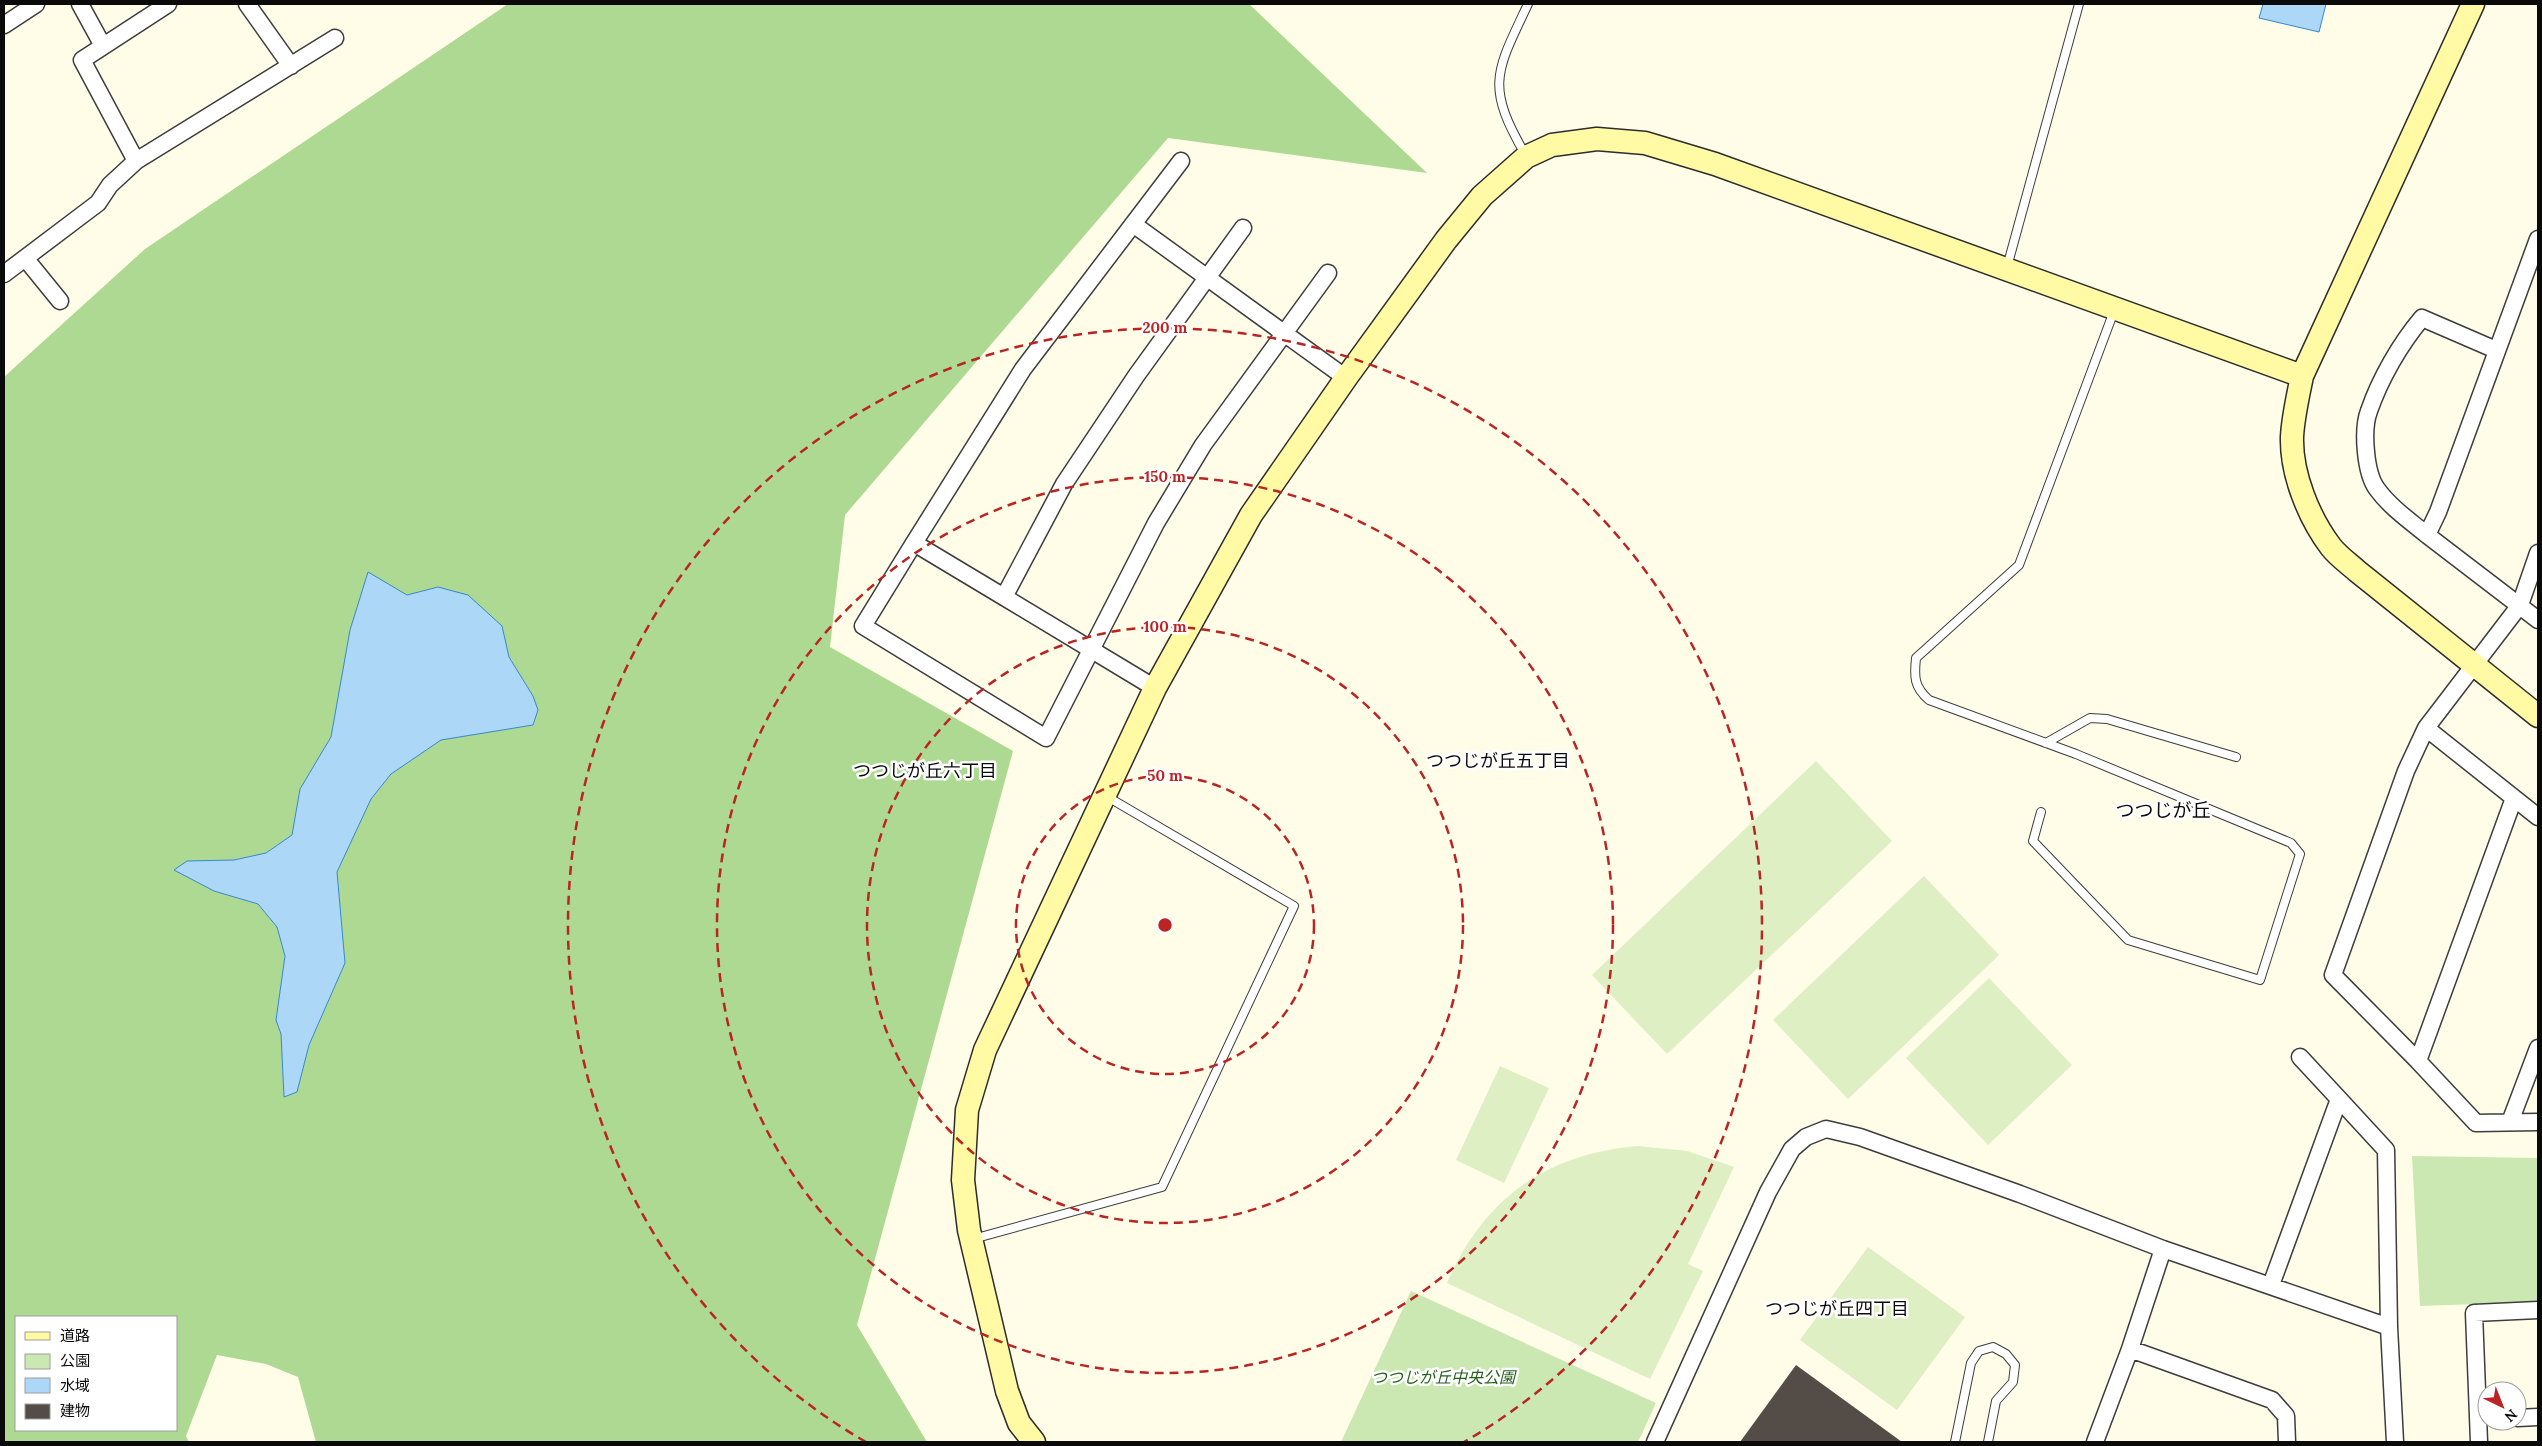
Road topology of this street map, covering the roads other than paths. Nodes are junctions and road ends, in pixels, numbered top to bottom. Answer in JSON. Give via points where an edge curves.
{"nodes":[{"id":1,"x":36,"y":4,"type":"edge"},
{"id":2,"x":80,"y":4,"type":"edge"},
{"id":3,"x":168,"y":4,"type":"edge"},
{"id":4,"x":247,"y":4,"type":"edge"},
{"id":5,"x":1528,"y":4,"type":"edge"},
{"id":6,"x":2079,"y":4,"type":"edge"},
{"id":7,"x":2473,"y":4,"type":"edge"},
{"id":8,"x":4,"y":25,"type":"edge"},
{"id":9,"x":335,"y":38,"type":"dead end"},
{"id":10,"x":103,"y":46,"type":"junction"},
{"id":11,"x":290,"y":66,"type":"junction"},
{"id":12,"x":1526,"y":157,"type":"junction"},
{"id":13,"x":1181,"y":161,"type":"dead end"},
{"id":14,"x":136,"y":162,"type":"junction"},
{"id":15,"x":1133,"y":224,"type":"junction"},
{"id":16,"x":1243,"y":228,"type":"dead end"},
{"id":17,"x":2538,"y":239,"type":"edge"},
{"id":18,"x":25,"y":258,"type":"junction"},
{"id":19,"x":2006,"y":269,"type":"junction"},
{"id":20,"x":1328,"y":273,"type":"dead end"},
{"id":21,"x":4,"y":274,"type":"edge"},
{"id":22,"x":1207,"y":278,"type":"junction"},
{"id":23,"x":60,"y":301,"type":"dead end"},
{"id":24,"x":2115,"y":309,"type":"junction"},
{"id":25,"x":1284,"y":333,"type":"junction"},
{"id":26,"x":2496,"y":350,"type":"junction"},
{"id":27,"x":2302,"y":376,"type":"junction"},
{"id":28,"x":1346,"y":378,"type":"junction"},
{"id":29,"x":2427,"y":535,"type":"junction"},
{"id":30,"x":914,"y":543,"type":"junction"},
{"id":31,"x":2538,"y":553,"type":"edge"},
{"id":32,"x":1004,"y":597,"type":"junction"},
{"id":33,"x":2520,"y":605,"type":"junction"},
{"id":34,"x":2538,"y":620,"type":"edge"},
{"id":35,"x":1091,"y":650,"type":"junction"},
{"id":36,"x":2474,"y":665,"type":"junction"},
{"id":37,"x":1155,"y":688,"type":"junction"},
{"id":38,"x":2538,"y":716,"type":"edge"},
{"id":39,"x":2426,"y":728,"type":"junction"},
{"id":40,"x":2046,"y":743,"type":"junction"},
{"id":41,"x":2236,"y":757,"type":"dead end"},
{"id":42,"x":1104,"y":795,"type":"junction"},
{"id":43,"x":2514,"y":798,"type":"junction"},
{"id":44,"x":2041,"y":812,"type":"dead end"},
{"id":45,"x":2538,"y":817,"type":"edge"},
{"id":46,"x":2538,"y":1048,"type":"edge"},
{"id":47,"x":2300,"y":1057,"type":"dead end"},
{"id":48,"x":2418,"y":1061,"type":"junction"},
{"id":49,"x":2339,"y":1099,"type":"junction"},
{"id":50,"x":2510,"y":1122,"type":"junction"},
{"id":51,"x":2538,"y":1122,"type":"edge"},
{"id":52,"x":971,"y":1239,"type":"junction"},
{"id":53,"x":2163,"y":1250,"type":"junction"},
{"id":54,"x":2271,"y":1285,"type":"junction"},
{"id":55,"x":2538,"y":1310,"type":"edge"},
{"id":56,"x":2389,"y":1327,"type":"junction"},
{"id":57,"x":2130,"y":1349,"type":"junction"},
{"id":58,"x":2479,"y":1381,"type":"edge"},
{"id":59,"x":1034,"y":1442,"type":"edge"},
{"id":60,"x":1654,"y":1442,"type":"edge"},
{"id":61,"x":1955,"y":1442,"type":"edge"},
{"id":62,"x":1988,"y":1442,"type":"edge"},
{"id":63,"x":2095,"y":1442,"type":"edge"},
{"id":64,"x":2287,"y":1442,"type":"edge"},
{"id":65,"x":2395,"y":1442,"type":"edge"}],
"edges":[{"from":1,"to":8,"type":"street"},
{"from":2,"to":10,"type":"street"},
{"from":3,"to":10,"type":"street"},
{"from":4,"to":11,"type":"street"},
{"from":5,"to":12,"type":"lane","via":[[1505,52],[1498,79],[1499,100],[1508,126]]},
{"from":6,"to":19,"type":"lane"},
{"from":7,"to":27,"type":"street"},
{"from":9,"to":11,"type":"street"},
{"from":10,"to":14,"type":"street","via":[[82,60]]},
{"from":11,"to":14,"type":"street"},
{"from":12,"to":19,"type":"street","via":[[1552,145],[1597,139],[1645,143],[1715,164]]},
{"from":12,"to":28,"type":"street","via":[[1482,196],[1452,232]]},
{"from":13,"to":15,"type":"street"},
{"from":14,"to":18,"type":"street","via":[[110,185],[98,204]]},
{"from":15,"to":22,"type":"street"},
{"from":15,"to":30,"type":"street","via":[[1023,369]]},
{"from":16,"to":22,"type":"street"},
{"from":17,"to":26,"type":"street"},
{"from":18,"to":21,"type":"street"},
{"from":18,"to":23,"type":"street"},
{"from":19,"to":24,"type":"street"},
{"from":20,"to":25,"type":"street"},
{"from":22,"to":25,"type":"street"},
{"from":22,"to":32,"type":"street","via":[[1064,484]]},
{"from":24,"to":27,"type":"street"},
{"from":24,"to":40,"type":"lane","via":[[2019,566],[1916,658],[1914,676],[1918,691],[1929,700]]},
{"from":25,"to":28,"type":"street"},
{"from":25,"to":35,"type":"street","via":[[1204,445],[1161,515]]},
{"from":26,"to":29,"type":"street"},
{"from":26,"to":29,"type":"street","via":[[2422,318],[2410,332],[2368,412],[2367,462],[2376,488],[2396,510]]},
{"from":27,"to":36,"type":"street","via":[[2292,438],[2295,467],[2314,521],[2344,560]]},
{"from":28,"to":37,"type":"street","via":[[1251,515]]},
{"from":29,"to":33,"type":"street"},
{"from":30,"to":32,"type":"street"},
{"from":30,"to":35,"type":"street","via":[[862,626],[1046,738]]},
{"from":31,"to":33,"type":"street"},
{"from":32,"to":35,"type":"street"},
{"from":33,"to":34,"type":"street"},
{"from":33,"to":36,"type":"street"},
{"from":35,"to":37,"type":"street"},
{"from":36,"to":38,"type":"street"},
{"from":36,"to":39,"type":"street"},
{"from":37,"to":42,"type":"street"},
{"from":39,"to":43,"type":"street"},
{"from":39,"to":48,"type":"street","via":[[2406,770],[2333,974]]},
{"from":40,"to":41,"type":"lane","via":[[2090,718],[2107,718]]},
{"from":40,"to":44,"type":"lane","via":[[2291,843],[2300,854],[2260,980],[2128,940],[2033,841]]},
{"from":42,"to":52,"type":"street","via":[[982,1058],[967,1110],[963,1180]]},
{"from":42,"to":52,"type":"lane","via":[[1294,906],[1162,1187]]},
{"from":43,"to":45,"type":"street"},
{"from":43,"to":48,"type":"street"},
{"from":46,"to":50,"type":"street"},
{"from":47,"to":49,"type":"street"},
{"from":48,"to":50,"type":"street","via":[[2476,1123]]},
{"from":49,"to":54,"type":"street"},
{"from":49,"to":56,"type":"street","via":[[2386,1150]]},
{"from":50,"to":51,"type":"street"},
{"from":52,"to":59,"type":"street","via":[[1007,1391],[1019,1423]]},
{"from":53,"to":54,"type":"street"},
{"from":53,"to":57,"type":"street"},
{"from":53,"to":60,"type":"street","via":[[2020,1194],[1860,1137],[1826,1129],[1806,1137],[1792,1150],[1768,1192]]},
{"from":54,"to":56,"type":"street"},
{"from":55,"to":58,"type":"street","via":[[2474,1312]]},
{"from":56,"to":65,"type":"street"},
{"from":57,"to":63,"type":"street"},
{"from":57,"to":64,"type":"street","via":[[2272,1400],[2286,1416]]},
{"from":61,"to":62,"type":"lane","via":[[1971,1363],[1979,1351],[1992,1347],[2006,1354],[2015,1365],[2013,1382],[1996,1400]]}]}
